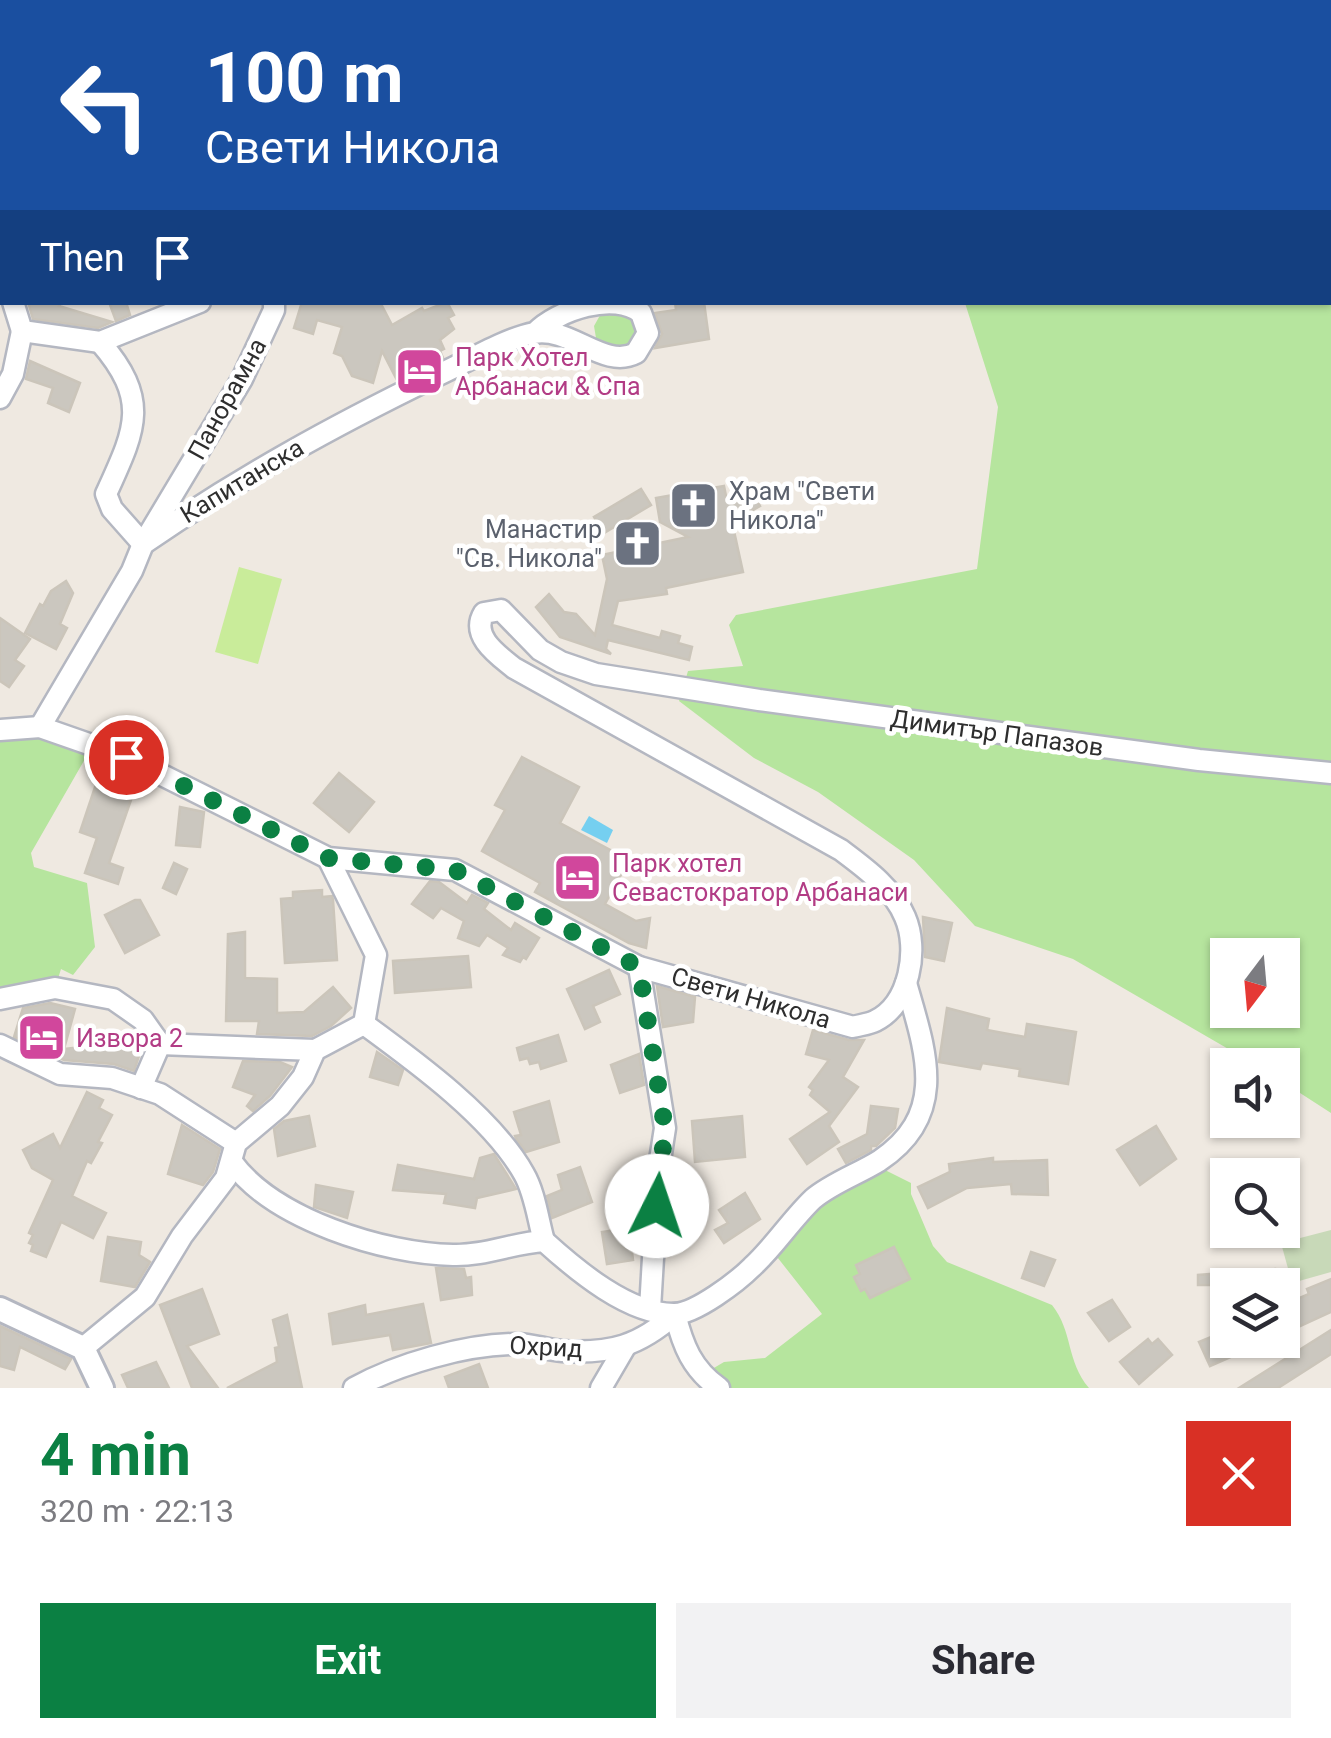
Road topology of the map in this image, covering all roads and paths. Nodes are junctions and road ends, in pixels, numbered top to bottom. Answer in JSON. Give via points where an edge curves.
{"nodes":[{"id":1,"x":14,"y":305,"type":"edge"},
{"id":2,"x":192,"y":305,"type":"edge"},
{"id":3,"x":274,"y":305,"type":"edge"},
{"id":4,"x":594,"y":305,"type":"edge"},
{"id":5,"x":622,"y":305,"type":"edge"},
{"id":6,"x":22,"y":331,"type":"junction"},
{"id":7,"x":535,"y":332,"type":"junction"},
{"id":8,"x":100,"y":342,"type":"junction"},
{"id":9,"x":0,"y":398,"type":"edge"},
{"id":10,"x":143,"y":544,"type":"junction"},
{"id":11,"x":40,"y":727,"type":"junction"},
{"id":12,"x":0,"y":730,"type":"edge"},
{"id":13,"x":1331,"y":773,"type":"edge"},
{"id":14,"x":328,"y":858,"type":"junction"},
{"id":15,"x":639,"y":967,"type":"junction"},
{"id":16,"x":906,"y":983,"type":"junction"},
{"id":17,"x":0,"y":999,"type":"edge"},
{"id":18,"x":364,"y":1024,"type":"junction"},
{"id":19,"x":160,"y":1044,"type":"junction"},
{"id":20,"x":0,"y":1046,"type":"edge"},
{"id":21,"x":315,"y":1050,"type":"junction"},
{"id":22,"x":141,"y":1088,"type":"junction"},
{"id":23,"x":234,"y":1152,"type":"junction"},
{"id":24,"x":544,"y":1241,"type":"junction"},
{"id":25,"x":0,"y":1309,"type":"edge"},
{"id":26,"x":650,"y":1309,"type":"junction"},
{"id":27,"x":675,"y":1314,"type":"junction"},
{"id":28,"x":83,"y":1348,"type":"junction"},
{"id":29,"x":626,"y":1348,"type":"junction"},
{"id":30,"x":102,"y":1388,"type":"edge"},
{"id":31,"x":354,"y":1388,"type":"edge"},
{"id":32,"x":602,"y":1388,"type":"edge"},
{"id":33,"x":720,"y":1388,"type":"edge"}],
"edges":[{"from":1,"to":6,"type":"street"},
{"from":2,"to":8,"type":"street"},
{"from":3,"to":10,"type":"street","name":"Панорамна","via":[[242,379]]},
{"from":4,"to":7,"type":"street","name":"Капитанска","via":[[547,320]]},
{"from":5,"to":7,"type":"street","name":"Капитанска","via":[[642,313],[648,333],[642,347],[622,358],[561,334]]},
{"from":6,"to":8,"type":"street"},
{"from":6,"to":9,"type":"street"},
{"from":7,"to":10,"type":"street","name":"Капитанска","via":[[310,439]]},
{"from":8,"to":10,"type":"street","via":[[128,383],[135,413],[106,494]]},
{"from":10,"to":11,"type":"street"},
{"from":11,"to":12,"type":"street","name":"Свети Никола"},
{"from":11,"to":14,"type":"street","name":"Свети Никола","via":[[126,757]]},
{"from":13,"to":16,"type":"street","name":"Димитър Папазов","via":[[1180,758],[596,674],[540,650],[501,610],[479,620],[480,634],[514,668],[867,870],[906,918],[912,964]]},
{"from":14,"to":15,"type":"street","name":"Свети Никола","via":[[455,870]]},
{"from":14,"to":18,"type":"street","via":[[376,955]]},
{"from":15,"to":16,"type":"street","name":"Свети Никола","via":[[853,1027],[876,1021]]},
{"from":15,"to":26,"type":"street","via":[[665,1128]]},
{"from":16,"to":27,"type":"street","via":[[928,1061],[927,1093],[912,1128],[894,1151],[815,1198],[751,1268],[694,1309]]},
{"from":17,"to":19,"type":"street","via":[[55,988],[113,998],[144,1020]]},
{"from":18,"to":21,"type":"street"},
{"from":18,"to":24,"type":"street","via":[[505,1144],[526,1177]]},
{"from":19,"to":21,"type":"street"},
{"from":19,"to":22,"type":"street"},
{"from":20,"to":22,"type":"street","via":[[60,1074]]},
{"from":21,"to":23,"type":"street","via":[[280,1106]]},
{"from":22,"to":23,"type":"street","via":[[160,1094]]},
{"from":23,"to":24,"type":"street","via":[[255,1189],[365,1240],[454,1255]]},
{"from":23,"to":28,"type":"street","via":[[226,1178],[145,1296]]},
{"from":24,"to":26,"type":"street","via":[[575,1270]]},
{"from":25,"to":28,"type":"street"},
{"from":26,"to":27,"type":"street"},
{"from":27,"to":29,"type":"street"},
{"from":27,"to":33,"type":"street","via":[[683,1347]]},
{"from":28,"to":30,"type":"street"},
{"from":29,"to":31,"type":"street","name":"Охрид","via":[[479,1346]]},
{"from":29,"to":32,"type":"street"}]}
